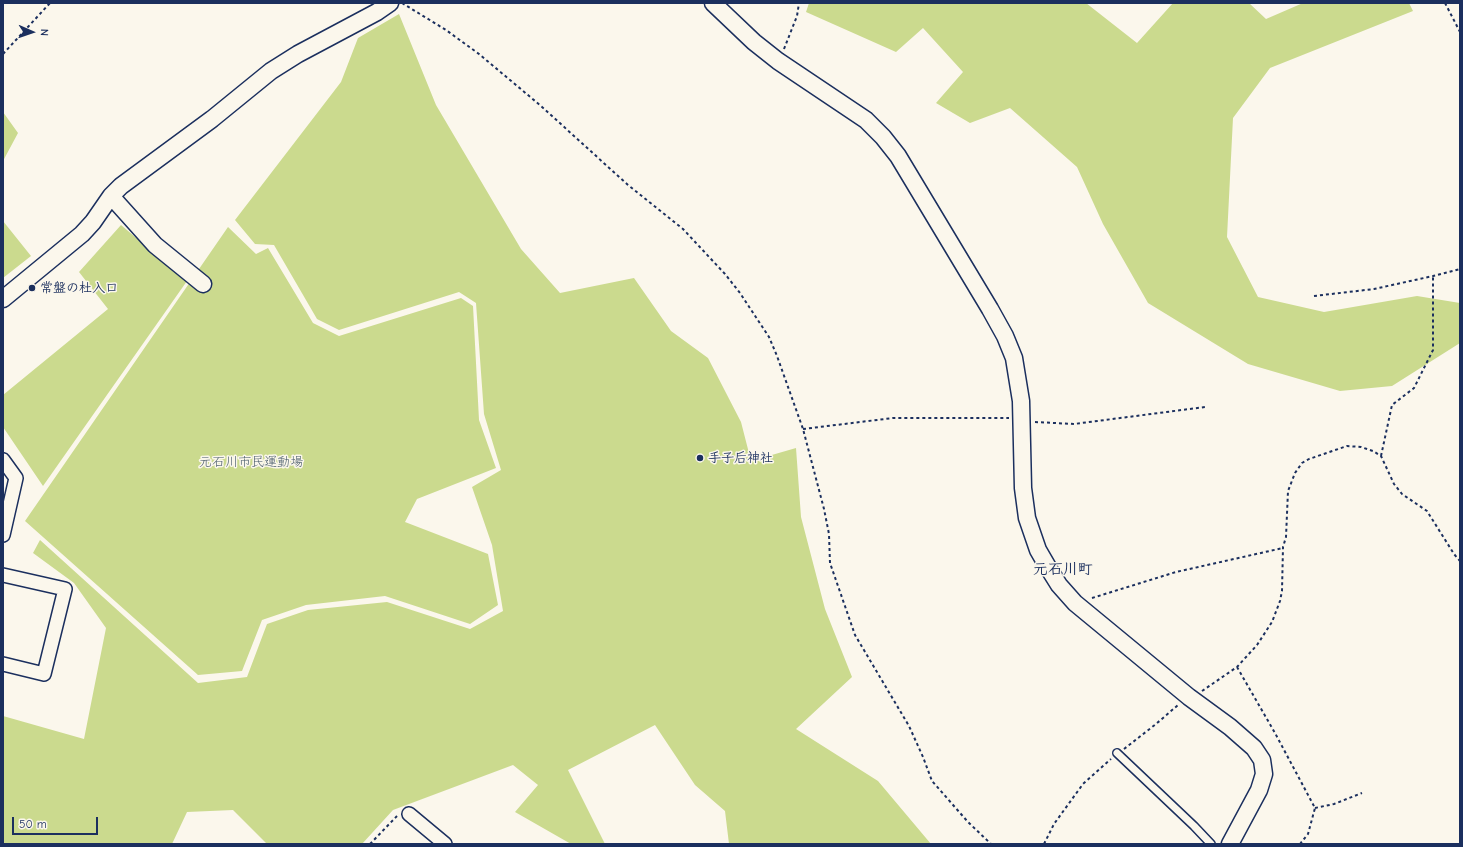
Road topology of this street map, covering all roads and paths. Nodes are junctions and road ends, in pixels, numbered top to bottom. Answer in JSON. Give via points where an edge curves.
{"nodes":[{"id":1,"x":50,"y":3,"type":"edge"},
{"id":2,"x":390,"y":3,"type":"edge"},
{"id":3,"x":402,"y":3,"type":"edge"},
{"id":4,"x":713,"y":3,"type":"edge"},
{"id":5,"x":799,"y":3,"type":"edge"},
{"id":6,"x":1445,"y":3,"type":"edge"},
{"id":7,"x":1460,"y":32,"type":"edge"},
{"id":8,"x":3,"y":54,"type":"edge"},
{"id":9,"x":778,"y":62,"type":"junction"},
{"id":10,"x":111,"y":196,"type":"junction"},
{"id":11,"x":1460,"y":269,"type":"edge"},
{"id":12,"x":1433,"y":276,"type":"junction"},
{"id":13,"x":202,"y":284,"type":"dead end"},
{"id":14,"x":1314,"y":296,"type":"dead end"},
{"id":15,"x":3,"y":299,"type":"edge"},
{"id":16,"x":1205,"y":407,"type":"dead end"},
{"id":17,"x":1022,"y":420,"type":"junction"},
{"id":18,"x":803,"y":429,"type":"junction"},
{"id":19,"x":1381,"y":456,"type":"junction"},
{"id":20,"x":3,"y":460,"type":"edge"},
{"id":21,"x":3,"y":535,"type":"edge"},
{"id":22,"x":1283,"y":548,"type":"junction"},
{"id":23,"x":1460,"y":561,"type":"edge"},
{"id":24,"x":3,"y":575,"type":"edge"},
{"id":25,"x":1075,"y":604,"type":"junction"},
{"id":26,"x":3,"y":664,"type":"edge"},
{"id":27,"x":1237,"y":667,"type":"junction"},
{"id":28,"x":1189,"y":698,"type":"junction"},
{"id":29,"x":1117,"y":753,"type":"junction"},
{"id":30,"x":1362,"y":793,"type":"dead end"},
{"id":31,"x":1315,"y":808,"type":"junction"},
{"id":32,"x":409,"y":814,"type":"joint"},
{"id":33,"x":370,"y":844,"type":"edge"},
{"id":34,"x":445,"y":844,"type":"edge"},
{"id":35,"x":991,"y":844,"type":"edge"},
{"id":36,"x":1044,"y":844,"type":"edge"},
{"id":37,"x":1211,"y":844,"type":"edge"},
{"id":38,"x":1230,"y":844,"type":"edge"},
{"id":39,"x":1300,"y":844,"type":"edge"}],
"edges":[{"from":1,"to":8,"type":"path"},
{"from":2,"to":10,"type":"street","via":[[271,71]]},
{"from":3,"to":18,"type":"path","via":[[479,54],[628,185],[683,229],[729,279],[769,337]]},
{"from":4,"to":9,"type":"street"},
{"from":5,"to":9,"type":"path","via":[[789,39]]},
{"from":6,"to":7,"type":"path"},
{"from":9,"to":17,"type":"street","via":[[866,120],[898,156],[1006,336],[1014,358]]},
{"from":10,"to":13,"type":"street","via":[[155,245]]},
{"from":10,"to":15,"type":"street","via":[[82,234]]},
{"from":11,"to":12,"type":"path"},
{"from":12,"to":14,"type":"path","via":[[1374,289]]},
{"from":12,"to":19,"type":"path","via":[[1433,350],[1414,388],[1392,405]]},
{"from":16,"to":17,"type":"path","via":[[1074,424]]},
{"from":17,"to":18,"type":"path","via":[[1004,417],[892,418]]},
{"from":17,"to":25,"type":"street","via":[[1023,488],[1027,518],[1038,550],[1059,585]]},
{"from":18,"to":35,"type":"path","via":[[824,509],[829,534],[830,563],[855,635],[909,726],[932,781]]},
{"from":19,"to":22,"type":"path","via":[[1361,447],[1347,446],[1302,463],[1288,491],[1286,537]]},
{"from":19,"to":23,"type":"path","via":[[1394,484],[1402,494],[1427,511]]},
{"from":20,"to":21,"type":"street","via":[[16,478]]},
{"from":22,"to":25,"type":"path","via":[[1176,572]]},
{"from":22,"to":27,"type":"path","via":[[1282,591],[1272,622],[1257,645]]},
{"from":24,"to":26,"type":"street","via":[[65,589],[44,674]]},
{"from":25,"to":28,"type":"street"},
{"from":27,"to":28,"type":"path"},
{"from":27,"to":31,"type":"path"},
{"from":28,"to":29,"type":"path"},
{"from":28,"to":38,"type":"street","via":[[1230,727],[1254,748],[1262,760],[1264,774],[1259,790]]},
{"from":29,"to":36,"type":"path","via":[[1083,784],[1054,824]]},
{"from":29,"to":37,"type":"lane"},
{"from":30,"to":31,"type":"path"},
{"from":31,"to":39,"type":"path","via":[[1308,834]]},
{"from":32,"to":33,"type":"path","via":[[399,814]]},
{"from":32,"to":34,"type":"street"}]}
